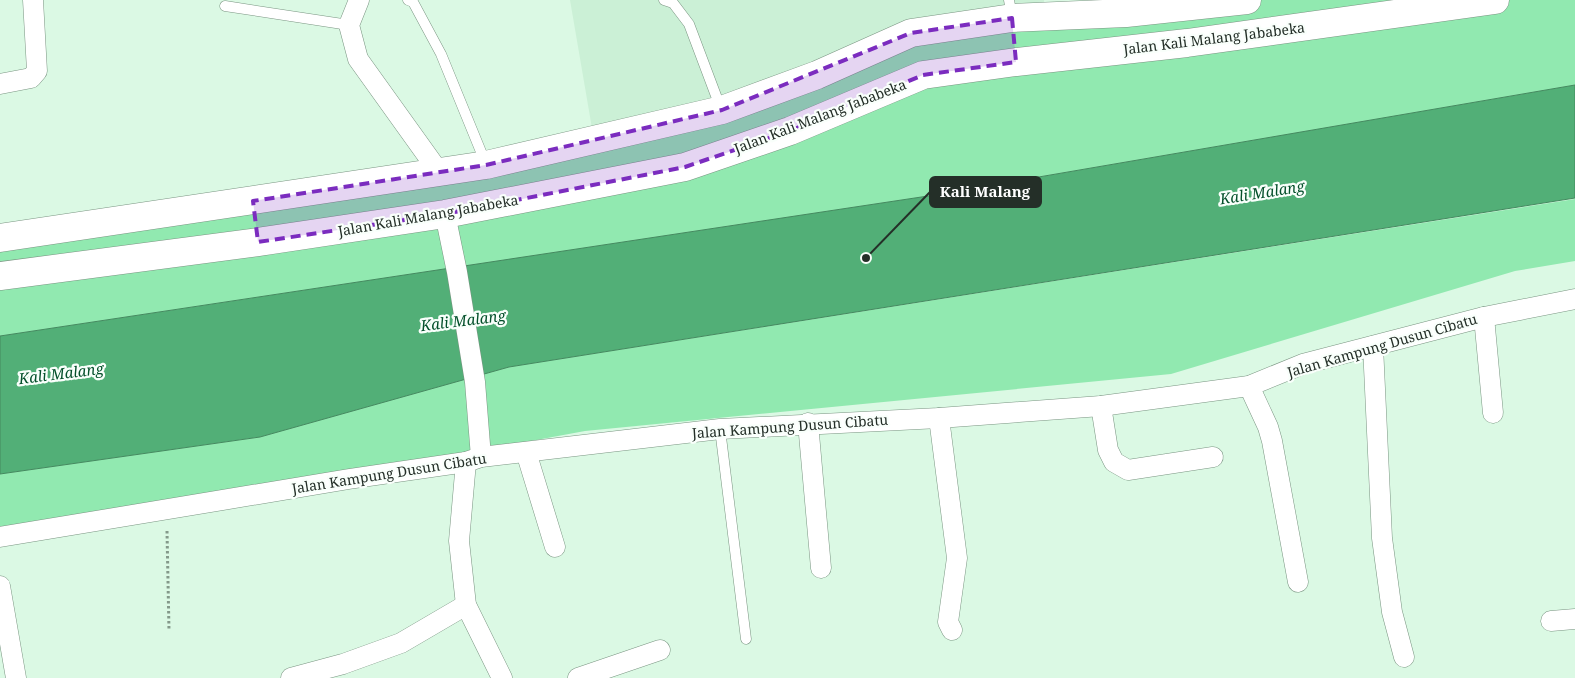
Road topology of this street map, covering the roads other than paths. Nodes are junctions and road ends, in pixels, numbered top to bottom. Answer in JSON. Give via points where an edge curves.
{"nodes":[{"id":1,"x":33,"y":0,"type":"edge"},
{"id":2,"x":359,"y":0,"type":"edge"},
{"id":3,"x":408,"y":0,"type":"edge"},
{"id":4,"x":664,"y":0,"type":"edge"},
{"id":5,"x":1247,"y":0,"type":"edge"},
{"id":6,"x":1495,"y":0,"type":"edge"},
{"id":7,"x":1220,"y":2,"type":"edge"},
{"id":8,"x":225,"y":6,"type":"dead end"},
{"id":9,"x":1125,"y":6,"type":"edge"},
{"id":10,"x":1011,"y":9,"type":"edge"},
{"id":11,"x":349,"y":25,"type":"junction"},
{"id":12,"x":1016,"y":62,"type":"junction"},
{"id":13,"x":0,"y":84,"type":"edge"},
{"id":14,"x":722,"y":110,"type":"junction"},
{"id":15,"x":486,"y":165,"type":"junction"},
{"id":16,"x":439,"y":172,"type":"junction"},
{"id":17,"x":253,"y":201,"type":"junction"},
{"id":18,"x":444,"y":214,"type":"junction"},
{"id":19,"x":0,"y":238,"type":"edge"},
{"id":20,"x":258,"y":242,"type":"junction"},
{"id":21,"x":0,"y":276,"type":"edge"},
{"id":22,"x":1575,"y":298,"type":"edge"},
{"id":23,"x":1484,"y":316,"type":"junction"},
{"id":24,"x":1373,"y":346,"type":"junction"},
{"id":25,"x":1249,"y":386,"type":"junction"},
{"id":26,"x":1101,"y":406,"type":"junction"},
{"id":27,"x":1493,"y":414,"type":"dead end"},
{"id":28,"x":939,"y":418,"type":"junction"},
{"id":29,"x":808,"y":423,"type":"junction"},
{"id":30,"x":720,"y":429,"type":"junction"},
{"id":31,"x":526,"y":452,"type":"junction"},
{"id":32,"x":1213,"y":457,"type":"dead end"},
{"id":33,"x":474,"y":460,"type":"junction"},
{"id":34,"x":0,"y":537,"type":"edge"},
{"id":35,"x":555,"y":547,"type":"dead end"},
{"id":36,"x":821,"y":568,"type":"dead end"},
{"id":37,"x":1298,"y":582,"type":"dead end"},
{"id":38,"x":0,"y":586,"type":"edge"},
{"id":39,"x":466,"y":605,"type":"junction"},
{"id":40,"x":1575,"y":619,"type":"edge"},
{"id":41,"x":1551,"y":621,"type":"dead end"},
{"id":42,"x":952,"y":630,"type":"dead end"},
{"id":43,"x":746,"y":639,"type":"dead end"},
{"id":44,"x":660,"y":650,"type":"dead end"},
{"id":45,"x":1404,"y":657,"type":"dead end"},
{"id":46,"x":16,"y":678,"type":"edge"},
{"id":47,"x":291,"y":678,"type":"edge"},
{"id":48,"x":502,"y":678,"type":"edge"},
{"id":49,"x":578,"y":678,"type":"edge"}],
"edges":[{"from":1,"to":13,"type":"street","via":[[37,71],[31,78]]},
{"from":2,"to":11,"type":"street"},
{"from":3,"to":15,"type":"lane","via":[[413,2],[441,54]]},
{"from":4,"to":14,"type":"lane","via":[[673,3],[689,24]]},
{"from":5,"to":7,"type":"main road"},
{"from":6,"to":12,"type":"main road","name":"Jalan Kali Malang Jababeka","via":[[1187,43]]},
{"from":7,"to":9,"type":"main road"},
{"from":8,"to":11,"type":"lane"},
{"from":9,"to":10,"type":"main road"},
{"from":10,"to":12,"type":"main road"},
{"from":10,"to":14,"type":"main road","via":[[911,33],[817,75]]},
{"from":11,"to":16,"type":"street","via":[[358,59]]},
{"from":12,"to":18,"type":"main road","name":"Jalan Kali Malang Jababeka","via":[[923,75],[790,131],[685,167]]},
{"from":14,"to":15,"type":"main road"},
{"from":15,"to":16,"type":"main road"},
{"from":16,"to":17,"type":"main road"},
{"from":17,"to":19,"type":"main road"},
{"from":17,"to":20,"type":"main road"},
{"from":18,"to":20,"type":"main road","name":"Jalan Kali Malang Jababeka"},
{"from":18,"to":33,"type":"street","via":[[475,382]]},
{"from":20,"to":21,"type":"main road","name":"Jalan Kali Malang Jababeka"},
{"from":22,"to":23,"type":"street","name":"Jalan Kampung Dusun Cibatu"},
{"from":23,"to":24,"type":"street","name":"Jalan Kampung Dusun Cibatu"},
{"from":23,"to":27,"type":"street"},
{"from":24,"to":25,"type":"street","name":"Jalan Kampung Dusun Cibatu","via":[[1304,364]]},
{"from":24,"to":45,"type":"street","via":[[1382,538],[1392,612]]},
{"from":25,"to":26,"type":"street","name":"Jalan Kampung Dusun Cibatu"},
{"from":25,"to":37,"type":"street","via":[[1272,441]]},
{"from":26,"to":28,"type":"street","name":"Jalan Kampung Dusun Cibatu"},
{"from":26,"to":32,"type":"street","via":[[1108,450],[1114,462],[1128,470]]},
{"from":28,"to":29,"type":"street","name":"Jalan Kampung Dusun Cibatu"},
{"from":28,"to":42,"type":"street","via":[[957,558],[948,622]]},
{"from":29,"to":30,"type":"street","name":"Jalan Kampung Dusun Cibatu"},
{"from":29,"to":36,"type":"street"},
{"from":30,"to":31,"type":"street","name":"Jalan Kampung Dusun Cibatu"},
{"from":30,"to":43,"type":"lane"},
{"from":31,"to":33,"type":"street","name":"Jalan Kampung Dusun Cibatu"},
{"from":31,"to":35,"type":"street"},
{"from":33,"to":34,"type":"street","name":"Jalan Kampung Dusun Cibatu"},
{"from":33,"to":39,"type":"street","via":[[459,540]]},
{"from":38,"to":46,"type":"street"},
{"from":39,"to":47,"type":"street","via":[[401,642],[343,664]]},
{"from":39,"to":48,"type":"street"},
{"from":40,"to":41,"type":"street"},
{"from":44,"to":49,"type":"street"}]}
